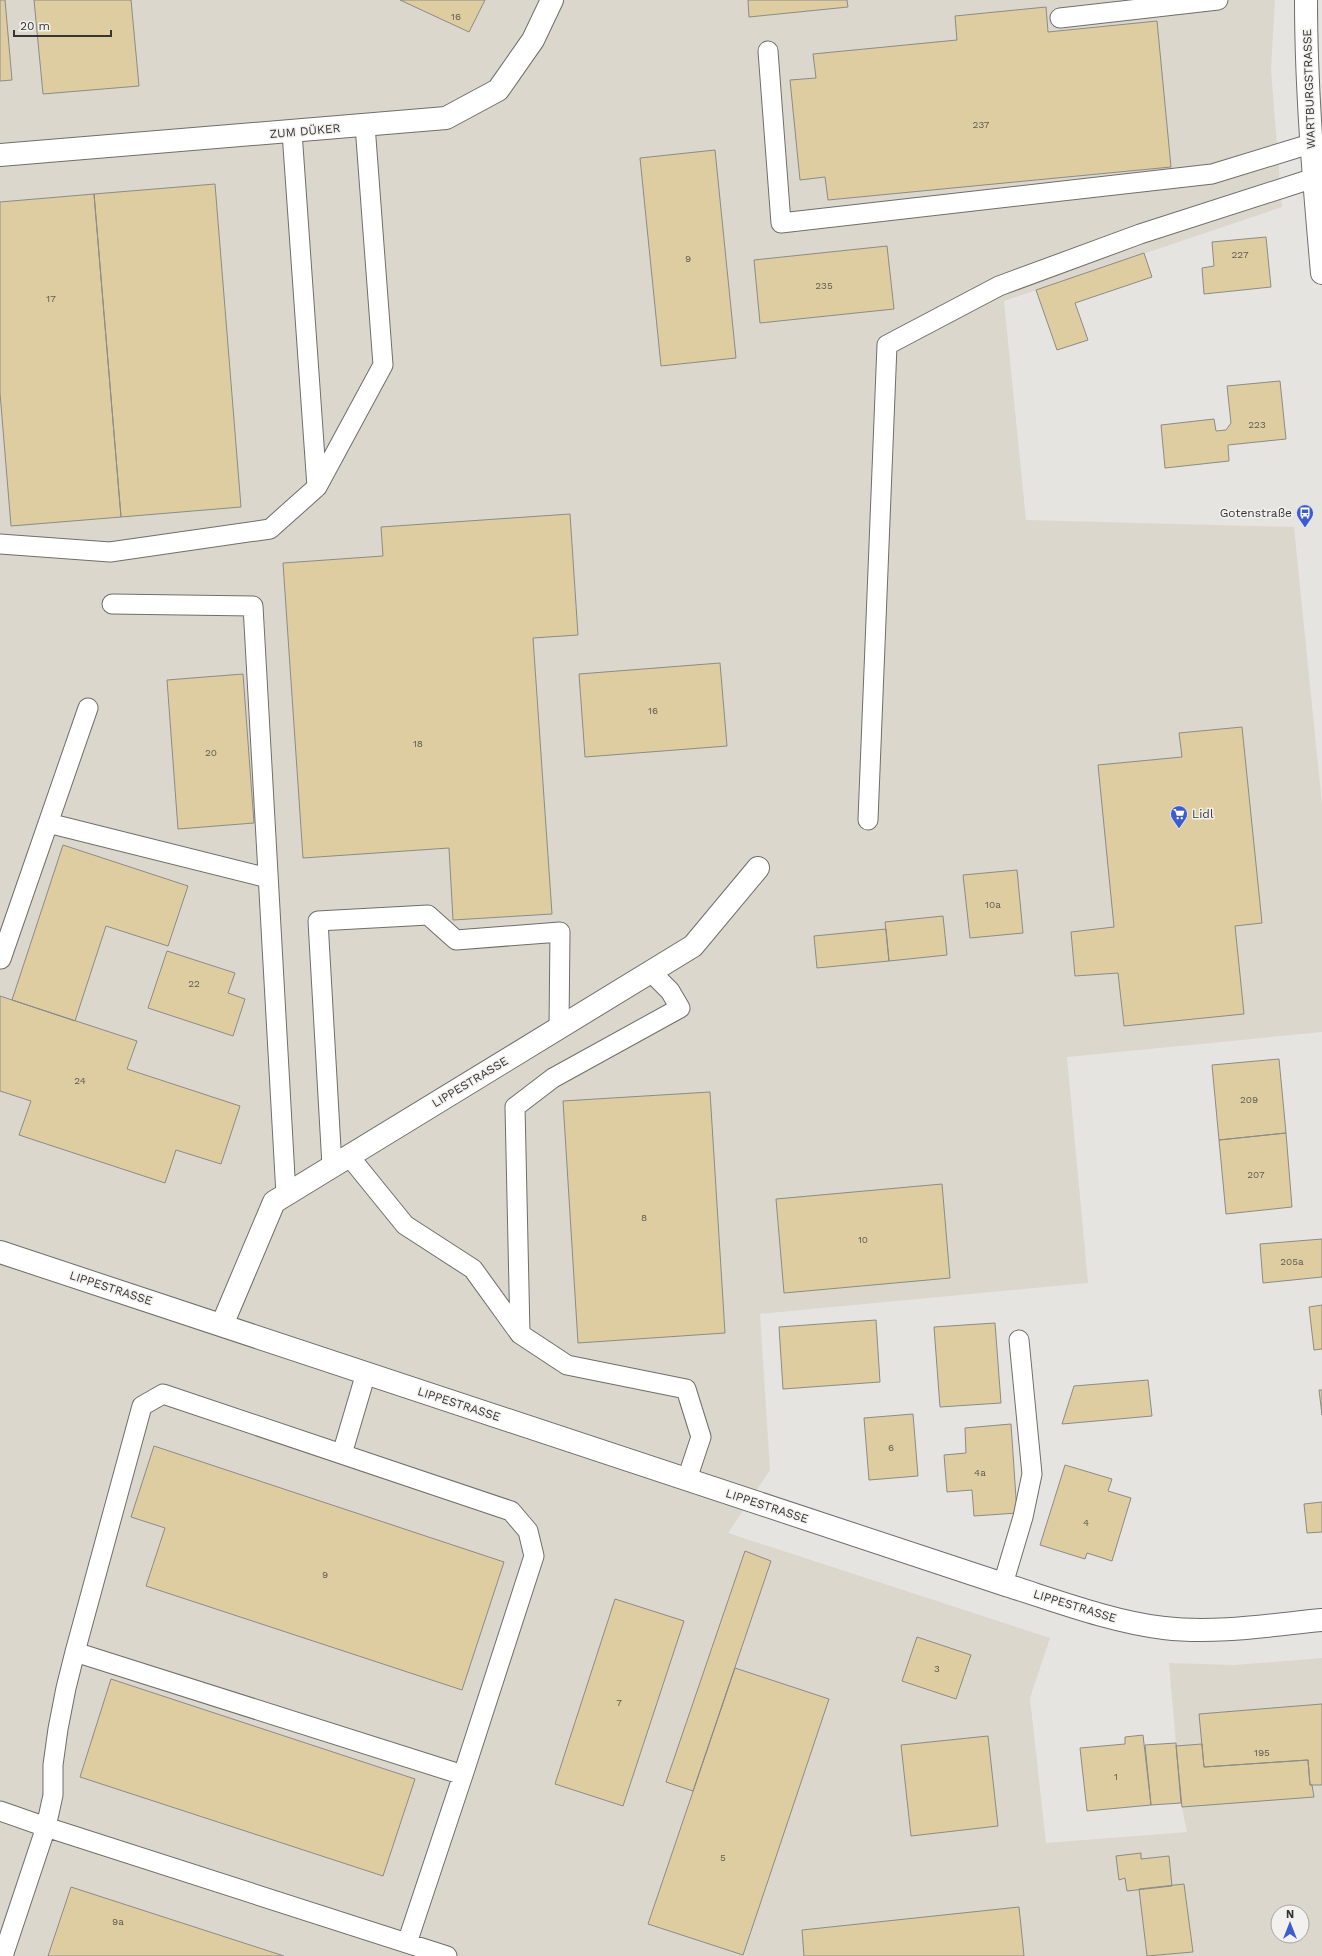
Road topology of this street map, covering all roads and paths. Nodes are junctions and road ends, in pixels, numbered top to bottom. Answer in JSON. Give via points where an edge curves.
{"nodes":[{"id":1,"x":552,"y":0,"type":"edge"},
{"id":2,"x":1218,"y":0,"type":"edge"},
{"id":3,"x":1306,"y":0,"type":"edge"},
{"id":4,"x":1060,"y":18,"type":"dead end"},
{"id":5,"x":768,"y":51,"type":"dead end"},
{"id":6,"x":1314,"y":59,"type":"edge"},
{"id":7,"x":365,"y":125,"type":"junction"},
{"id":8,"x":292,"y":132,"type":"junction"},
{"id":9,"x":1310,"y":144,"type":"junction"},
{"id":10,"x":0,"y":155,"type":"edge"},
{"id":11,"x":1314,"y":178,"type":"junction"},
{"id":12,"x":1322,"y":273,"type":"edge"},
{"id":13,"x":318,"y":486,"type":"junction"},
{"id":14,"x":0,"y":544,"type":"edge"},
{"id":15,"x":112,"y":604,"type":"dead end"},
{"id":16,"x":88,"y":708,"type":"dead end"},
{"id":17,"x":868,"y":820,"type":"dead end"},
{"id":18,"x":48,"y":823,"type":"junction"},
{"id":19,"x":758,"y":868,"type":"dead end"},
{"id":20,"x":268,"y":878,"type":"junction"},
{"id":21,"x":1,"y":959,"type":"edge"},
{"id":22,"x":651,"y":972,"type":"junction"},
{"id":23,"x":559,"y":1028,"type":"junction"},
{"id":24,"x":341,"y":1161,"type":"junction"},
{"id":25,"x":286,"y":1195,"type":"junction"},
{"id":26,"x":0,"y":1252,"type":"edge"},
{"id":27,"x":222,"y":1325,"type":"junction"},
{"id":28,"x":520,"y":1334,"type":"junction"},
{"id":29,"x":1019,"y":1340,"type":"dead end"},
{"id":30,"x":366,"y":1373,"type":"junction"},
{"id":31,"x":342,"y":1454,"type":"junction"},
{"id":32,"x":687,"y":1479,"type":"junction"},
{"id":33,"x":1003,"y":1584,"type":"junction"},
{"id":34,"x":1322,"y":1620,"type":"edge"},
{"id":35,"x":75,"y":1652,"type":"junction"},
{"id":36,"x":463,"y":1775,"type":"junction"},
{"id":37,"x":0,"y":1811,"type":"edge"},
{"id":38,"x":46,"y":1827,"type":"junction"},
{"id":39,"x":407,"y":1943,"type":"junction"},
{"id":40,"x":3,"y":1956,"type":"edge"},
{"id":41,"x":446,"y":1956,"type":"edge"}],
"edges":[{"from":1,"to":7,"type":"street","name":"ZUM DÜKER","via":[[533,40],[498,90],[446,118]]},
{"from":2,"to":4,"type":"lane"},
{"from":3,"to":6,"type":"street","name":"WARTBURGSTRASSE"},
{"from":5,"to":9,"type":"lane","via":[[781,223],[1212,174]]},
{"from":6,"to":9,"type":"street","name":"WARTBURGSTRASSE"},
{"from":7,"to":8,"type":"street","name":"ZUM DÜKER"},
{"from":7,"to":13,"type":"lane","via":[[383,365]]},
{"from":8,"to":10,"type":"street","name":"ZUM DÜKER"},
{"from":8,"to":13,"type":"lane"},
{"from":9,"to":11,"type":"street","name":"WARTBURGSTRASSE"},
{"from":11,"to":12,"type":"street","name":"WARTBURGSTRASSE"},
{"from":11,"to":17,"type":"lane","via":[[1140,234],[999,286],[887,345]]},
{"from":13,"to":14,"type":"lane","via":[[270,529],[110,552]]},
{"from":15,"to":20,"type":"lane","via":[[253,606]]},
{"from":16,"to":18,"type":"lane"},
{"from":18,"to":20,"type":"lane"},
{"from":18,"to":21,"type":"lane"},
{"from":19,"to":22,"type":"street","name":"LIPPESTRASSE","via":[[693,946]]},
{"from":20,"to":25,"type":"lane"},
{"from":22,"to":23,"type":"street","name":"LIPPESTRASSE"},
{"from":22,"to":28,"type":"lane","via":[[670,991],[680,1008],[553,1078],[514,1107]]},
{"from":23,"to":24,"type":"street","name":"LIPPESTRASSE"},
{"from":23,"to":24,"type":"lane","via":[[560,932],[456,940],[428,915],[318,921]]},
{"from":24,"to":25,"type":"street","name":"LIPPESTRASSE"},
{"from":24,"to":28,"type":"lane","via":[[405,1225],[473,1269]]},
{"from":25,"to":27,"type":"street","name":"LIPPESTRASSE","via":[[274,1202]]},
{"from":26,"to":27,"type":"street","name":"LIPPESTRASSE"},
{"from":27,"to":30,"type":"street","name":"LIPPESTRASSE"},
{"from":28,"to":32,"type":"lane","via":[[567,1365],[686,1388],[701,1437]]},
{"from":29,"to":33,"type":"lane","via":[[1032,1474],[1024,1517]]},
{"from":30,"to":31,"type":"lane"},
{"from":30,"to":32,"type":"street","name":"LIPPESTRASSE"},
{"from":31,"to":35,"type":"lane","via":[[163,1394],[142,1406]]},
{"from":31,"to":36,"type":"lane","via":[[511,1511],[528,1531],[534,1556]]},
{"from":32,"to":33,"type":"street","name":"LIPPESTRASSE"},
{"from":33,"to":34,"type":"street","name":"LIPPESTRASSE","via":[[1126,1621],[1165,1628],[1208,1630]]},
{"from":35,"to":36,"type":"lane"},
{"from":35,"to":38,"type":"lane","via":[[58,1729],[53,1765],[53,1795]]},
{"from":36,"to":39,"type":"lane"},
{"from":37,"to":38,"type":"lane"},
{"from":38,"to":39,"type":"lane"},
{"from":38,"to":40,"type":"lane"},
{"from":39,"to":41,"type":"lane"}]}
